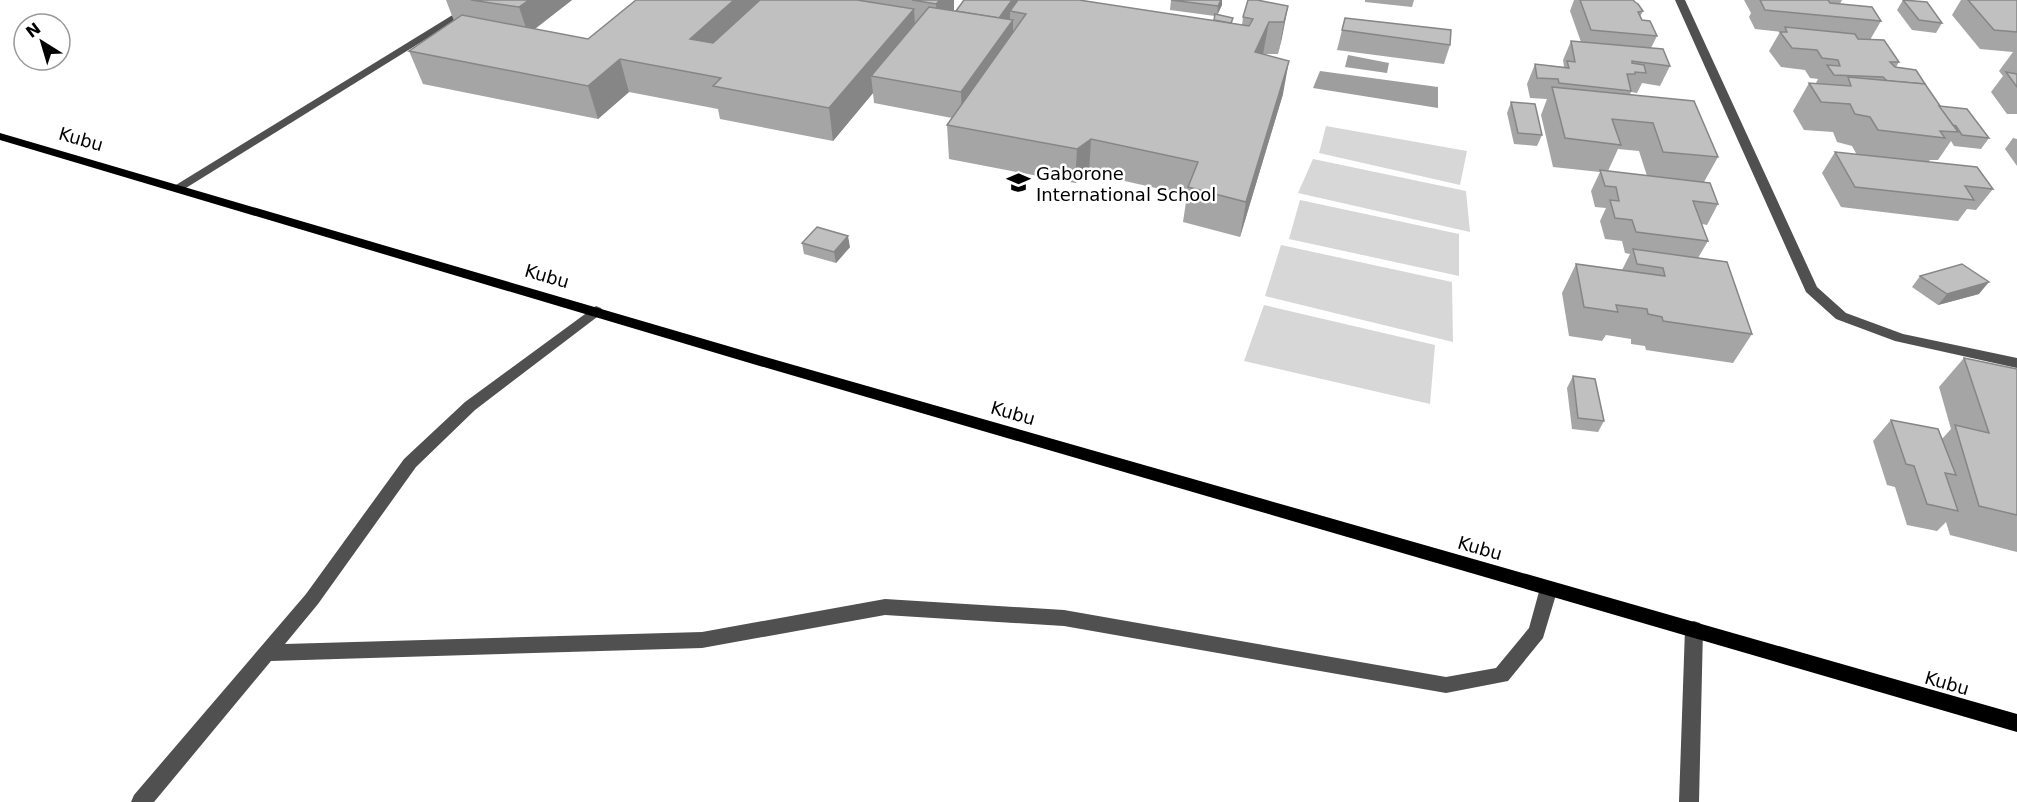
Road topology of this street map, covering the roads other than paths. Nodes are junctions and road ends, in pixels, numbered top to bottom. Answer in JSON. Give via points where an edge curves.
{"nodes":[{"id":1,"x":484,"y":0,"type":"edge"},
{"id":2,"x":1680,"y":0,"type":"edge"},
{"id":3,"x":0,"y":136,"type":"edge"},
{"id":4,"x":177,"y":188,"type":"junction"},
{"id":5,"x":596,"y":310,"type":"junction"},
{"id":6,"x":2017,"y":363,"type":"edge"},
{"id":7,"x":1549,"y":588,"type":"junction"},
{"id":8,"x":1694,"y":629,"type":"junction"},
{"id":9,"x":267,"y":653,"type":"junction"},
{"id":10,"x":2017,"y":723,"type":"edge"},
{"id":11,"x":141,"y":802,"type":"edge"},
{"id":12,"x":1689,"y":802,"type":"edge"}],
"edges":[{"from":1,"to":4,"type":"street"},
{"from":2,"to":6,"type":"street","via":[[1810,289],[1841,316],[1900,338]]},
{"from":3,"to":4,"type":"main road","name":"Kubu"},
{"from":4,"to":5,"type":"main road","name":"Kubu"},
{"from":5,"to":7,"type":"main road","name":"Kubu"},
{"from":5,"to":9,"type":"street","via":[[470,406],[410,464],[312,599]]},
{"from":7,"to":8,"type":"main road","name":"Kubu"},
{"from":7,"to":9,"type":"street","via":[[1536,632],[1501,675],[1446,685],[1064,618],[885,608],[702,640]]},
{"from":8,"to":10,"type":"main road","name":"Kubu"},
{"from":8,"to":12,"type":"street"},
{"from":9,"to":11,"type":"street"}]}
